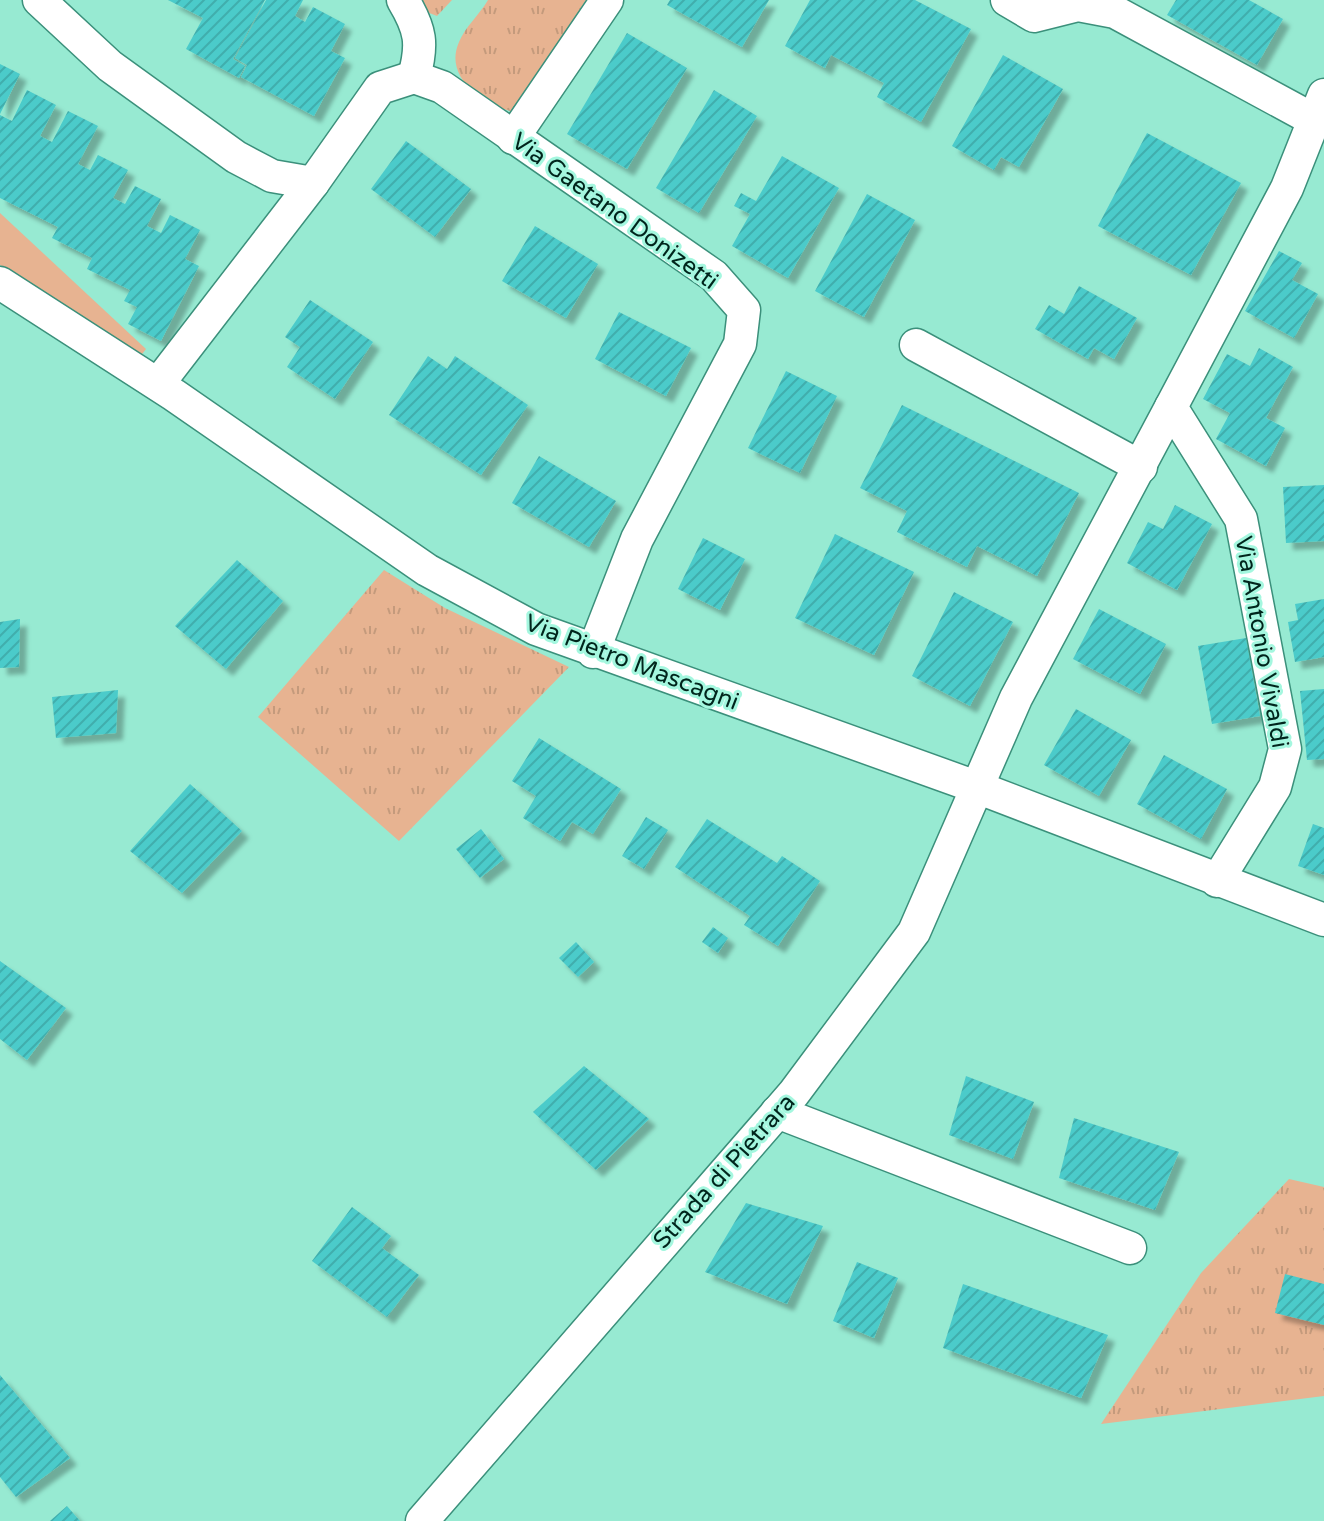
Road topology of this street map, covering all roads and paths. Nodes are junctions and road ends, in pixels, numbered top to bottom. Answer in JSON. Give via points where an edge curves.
{"nodes":[{"id":1,"x":39,"y":0,"type":"edge"},
{"id":2,"x":403,"y":0,"type":"edge"},
{"id":3,"x":607,"y":0,"type":"edge"},
{"id":4,"x":1007,"y":0,"type":"edge"},
{"id":5,"x":414,"y":77,"type":"junction"},
{"id":6,"x":1319,"y":108,"type":"edge"},
{"id":7,"x":513,"y":138,"type":"junction"},
{"id":8,"x":313,"y":183,"type":"junction"},
{"id":9,"x":0,"y":283,"type":"edge"},
{"id":10,"x":916,"y":345,"type":"dead end"},
{"id":11,"x":158,"y":384,"type":"junction"},
{"id":12,"x":1171,"y":407,"type":"junction"},
{"id":13,"x":1141,"y":467,"type":"junction"},
{"id":14,"x":593,"y":652,"type":"junction"},
{"id":15,"x":979,"y":788,"type":"junction"},
{"id":16,"x":1217,"y":881,"type":"junction"},
{"id":17,"x":1324,"y":920,"type":"edge"},
{"id":18,"x":777,"y":1112,"type":"junction"},
{"id":19,"x":1130,"y":1248,"type":"dead end"},
{"id":20,"x":422,"y":1521,"type":"edge"}],
"edges":[{"from":1,"to":8,"type":"street","via":[[110,66],[236,157],[272,176]]},
{"from":2,"to":5,"type":"street","via":[[415,19],[422,48]]},
{"from":3,"to":7,"type":"street"},
{"from":4,"to":6,"type":"street","via":[[1034,16],[1078,5],[1115,12]]},
{"from":5,"to":7,"type":"street","name":"Via Gaetano Donizetti","via":[[442,87]]},
{"from":5,"to":8,"type":"street","via":[[380,88]]},
{"from":6,"to":12,"type":"street","via":[[1287,188]]},
{"from":7,"to":14,"type":"street","name":"Via Gaetano Donizetti","via":[[714,276],[744,310],[740,344],[637,539]]},
{"from":8,"to":11,"type":"street"},
{"from":9,"to":11,"type":"street","name":"Via Pietro Mascagni"},
{"from":10,"to":13,"type":"street"},
{"from":11,"to":14,"type":"street","name":"Via Pietro Mascagni","via":[[427,570],[536,629]]},
{"from":12,"to":13,"type":"street"},
{"from":12,"to":16,"type":"street","name":"Via Antonio Vivaldi","via":[[1241,519],[1285,749],[1275,787]]},
{"from":13,"to":15,"type":"street","via":[[1016,698]]},
{"from":14,"to":15,"type":"street","name":"Via Pietro Mascagni"},
{"from":15,"to":16,"type":"street","name":"Via Pietro Mascagni"},
{"from":15,"to":18,"type":"street","name":"Strada di Pietrara","via":[[914,932]]},
{"from":16,"to":17,"type":"street","name":"Via Pietro Mascagni"},
{"from":18,"to":19,"type":"street"},
{"from":18,"to":20,"type":"street","name":"Strada di Pietrara"}]}
